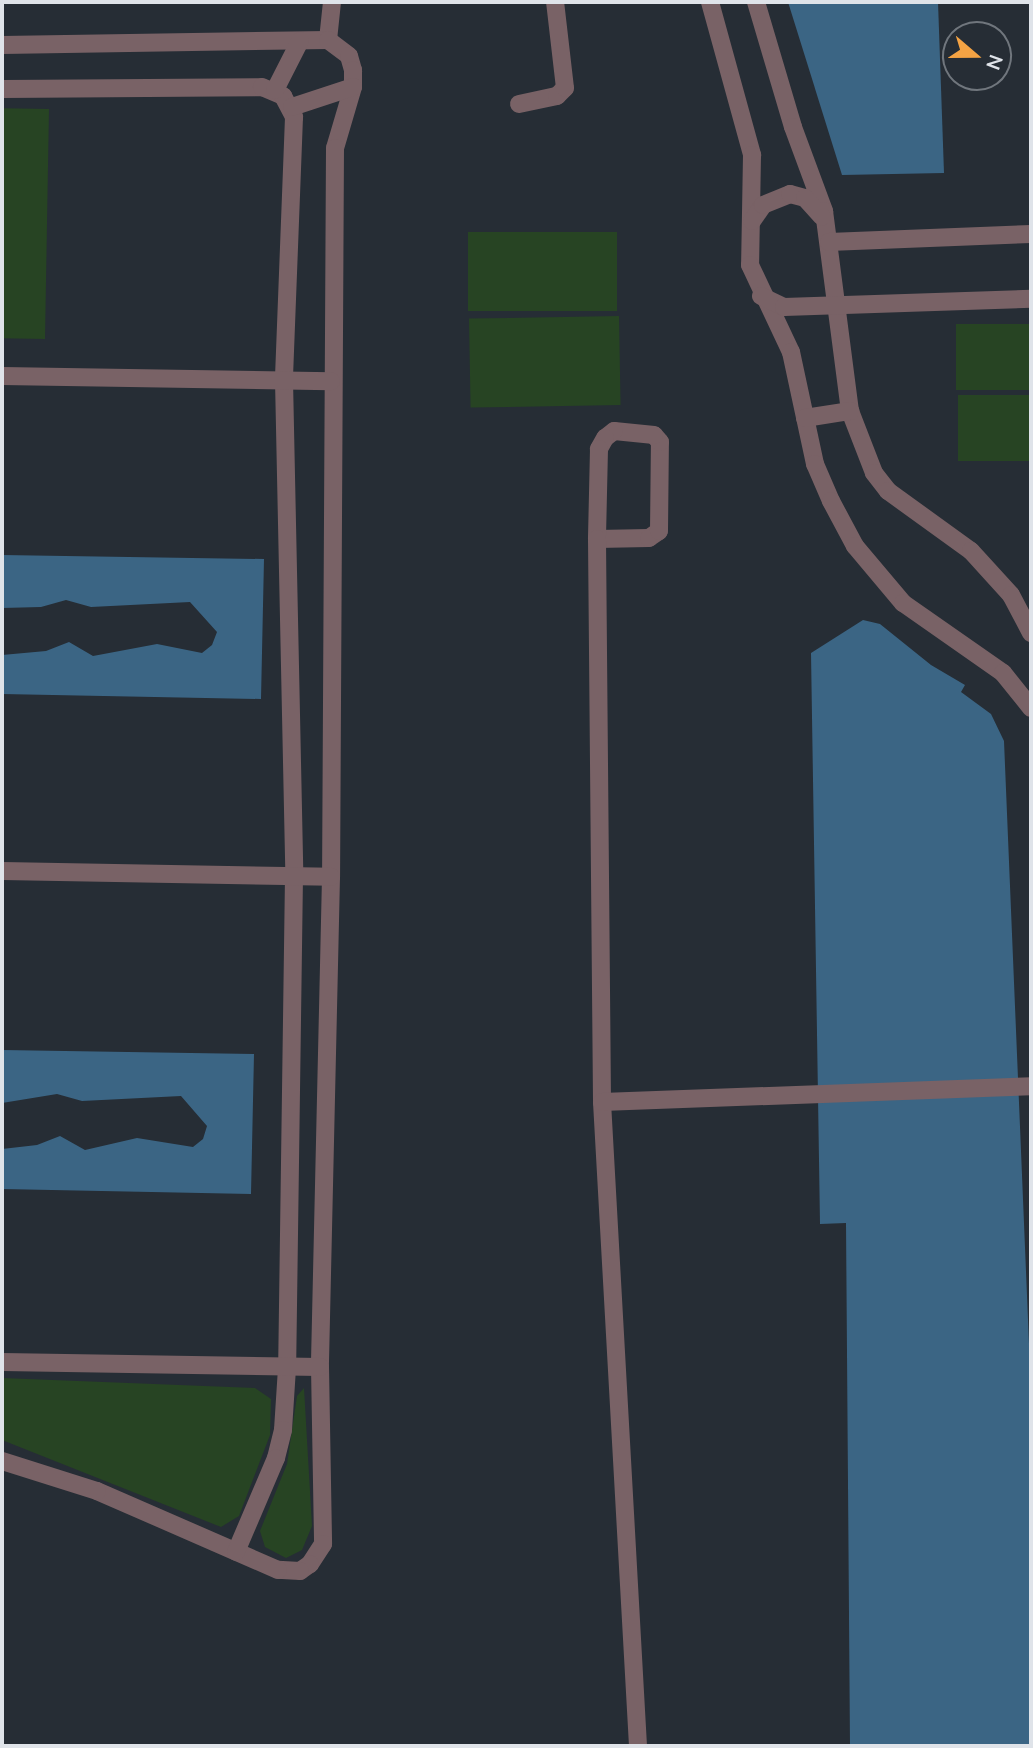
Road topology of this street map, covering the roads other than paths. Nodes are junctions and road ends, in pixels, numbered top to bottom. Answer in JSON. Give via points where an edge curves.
{"nodes":[{"id":1,"x":332,"y":2,"type":"edge"},
{"id":2,"x":555,"y":2,"type":"edge"},
{"id":3,"x":710,"y":2,"type":"edge"},
{"id":4,"x":756,"y":2,"type":"edge"},
{"id":5,"x":328,"y":40,"type":"junction"},
{"id":6,"x":300,"y":41,"type":"junction"},
{"id":7,"x":2,"y":45,"type":"edge"},
{"id":8,"x":353,"y":87,"type":"junction"},
{"id":9,"x":2,"y":89,"type":"edge"},
{"id":10,"x":275,"y":90,"type":"junction"},
{"id":11,"x":519,"y":104,"type":"dead end"},
{"id":12,"x":292,"y":107,"type":"junction"},
{"id":13,"x":752,"y":222,"type":"junction"},
{"id":14,"x":828,"y":234,"type":"junction"},
{"id":15,"x":1031,"y":234,"type":"edge"},
{"id":16,"x":761,"y":296,"type":"junction"},
{"id":17,"x":1031,"y":299,"type":"edge"},
{"id":18,"x":834,"y":304,"type":"junction"},
{"id":19,"x":2,"y":376,"type":"edge"},
{"id":20,"x":284,"y":380,"type":"junction"},
{"id":21,"x":331,"y":381,"type":"junction"},
{"id":22,"x":850,"y":411,"type":"junction"},
{"id":23,"x":805,"y":418,"type":"junction"},
{"id":24,"x":597,"y":539,"type":"junction"},
{"id":25,"x":1031,"y":632,"type":"edge"},
{"id":26,"x":1031,"y":708,"type":"edge"},
{"id":27,"x":2,"y":871,"type":"edge"},
{"id":28,"x":294,"y":876,"type":"junction"},
{"id":29,"x":331,"y":877,"type":"junction"},
{"id":30,"x":1029,"y":1086,"type":"edge"},
{"id":31,"x":602,"y":1102,"type":"junction"},
{"id":32,"x":2,"y":1362,"type":"edge"},
{"id":33,"x":287,"y":1367,"type":"junction"},
{"id":34,"x":320,"y":1367,"type":"junction"},
{"id":35,"x":2,"y":1461,"type":"edge"},
{"id":36,"x":236,"y":1552,"type":"junction"},
{"id":37,"x":638,"y":1746,"type":"edge"}],
"edges":[{"from":1,"to":5,"type":"street"},
{"from":2,"to":11,"type":"street","via":[[565,88],[557,96]]},
{"from":3,"to":13,"type":"street","via":[[752,155]]},
{"from":4,"to":14,"type":"street"},
{"from":5,"to":6,"type":"street"},
{"from":5,"to":8,"type":"street","via":[[349,55]]},
{"from":6,"to":7,"type":"street"},
{"from":6,"to":10,"type":"street"},
{"from":8,"to":12,"type":"street"},
{"from":8,"to":21,"type":"street","via":[[335,148]]},
{"from":9,"to":10,"type":"street"},
{"from":10,"to":12,"type":"street"},
{"from":12,"to":20,"type":"street","via":[[295,139]]},
{"from":13,"to":14,"type":"street","via":[[763,205],[790,194],[816,207]]},
{"from":13,"to":16,"type":"street","via":[[750,265]]},
{"from":14,"to":15,"type":"street"},
{"from":14,"to":18,"type":"street"},
{"from":16,"to":18,"type":"street","via":[[784,307]]},
{"from":16,"to":23,"type":"street","via":[[791,352]]},
{"from":17,"to":18,"type":"street"},
{"from":18,"to":22,"type":"street"},
{"from":19,"to":20,"type":"street"},
{"from":20,"to":21,"type":"street"},
{"from":20,"to":28,"type":"street"},
{"from":21,"to":29,"type":"street"},
{"from":22,"to":23,"type":"street"},
{"from":22,"to":25,"type":"street","via":[[874,473],[888,491],[971,551],[1011,594]]},
{"from":23,"to":26,"type":"street","via":[[815,464],[831,501],[855,546],[882,581],[919,615],[1003,673]]},
{"from":24,"to":24,"type":"street","via":[[599,449],[605,438],[614,431],[654,435],[660,442],[659,531],[649,538]]},
{"from":24,"to":31,"type":"street"},
{"from":27,"to":28,"type":"street"},
{"from":28,"to":29,"type":"street"},
{"from":28,"to":33,"type":"street"},
{"from":29,"to":34,"type":"street"},
{"from":30,"to":31,"type":"street"},
{"from":31,"to":37,"type":"street"},
{"from":32,"to":33,"type":"street"},
{"from":33,"to":34,"type":"street"},
{"from":33,"to":36,"type":"street","via":[[283,1430],[276,1458]]},
{"from":34,"to":36,"type":"street","via":[[324,1529],[318,1554],[310,1564],[290,1572]]},
{"from":35,"to":36,"type":"street","via":[[97,1491]]}]}
